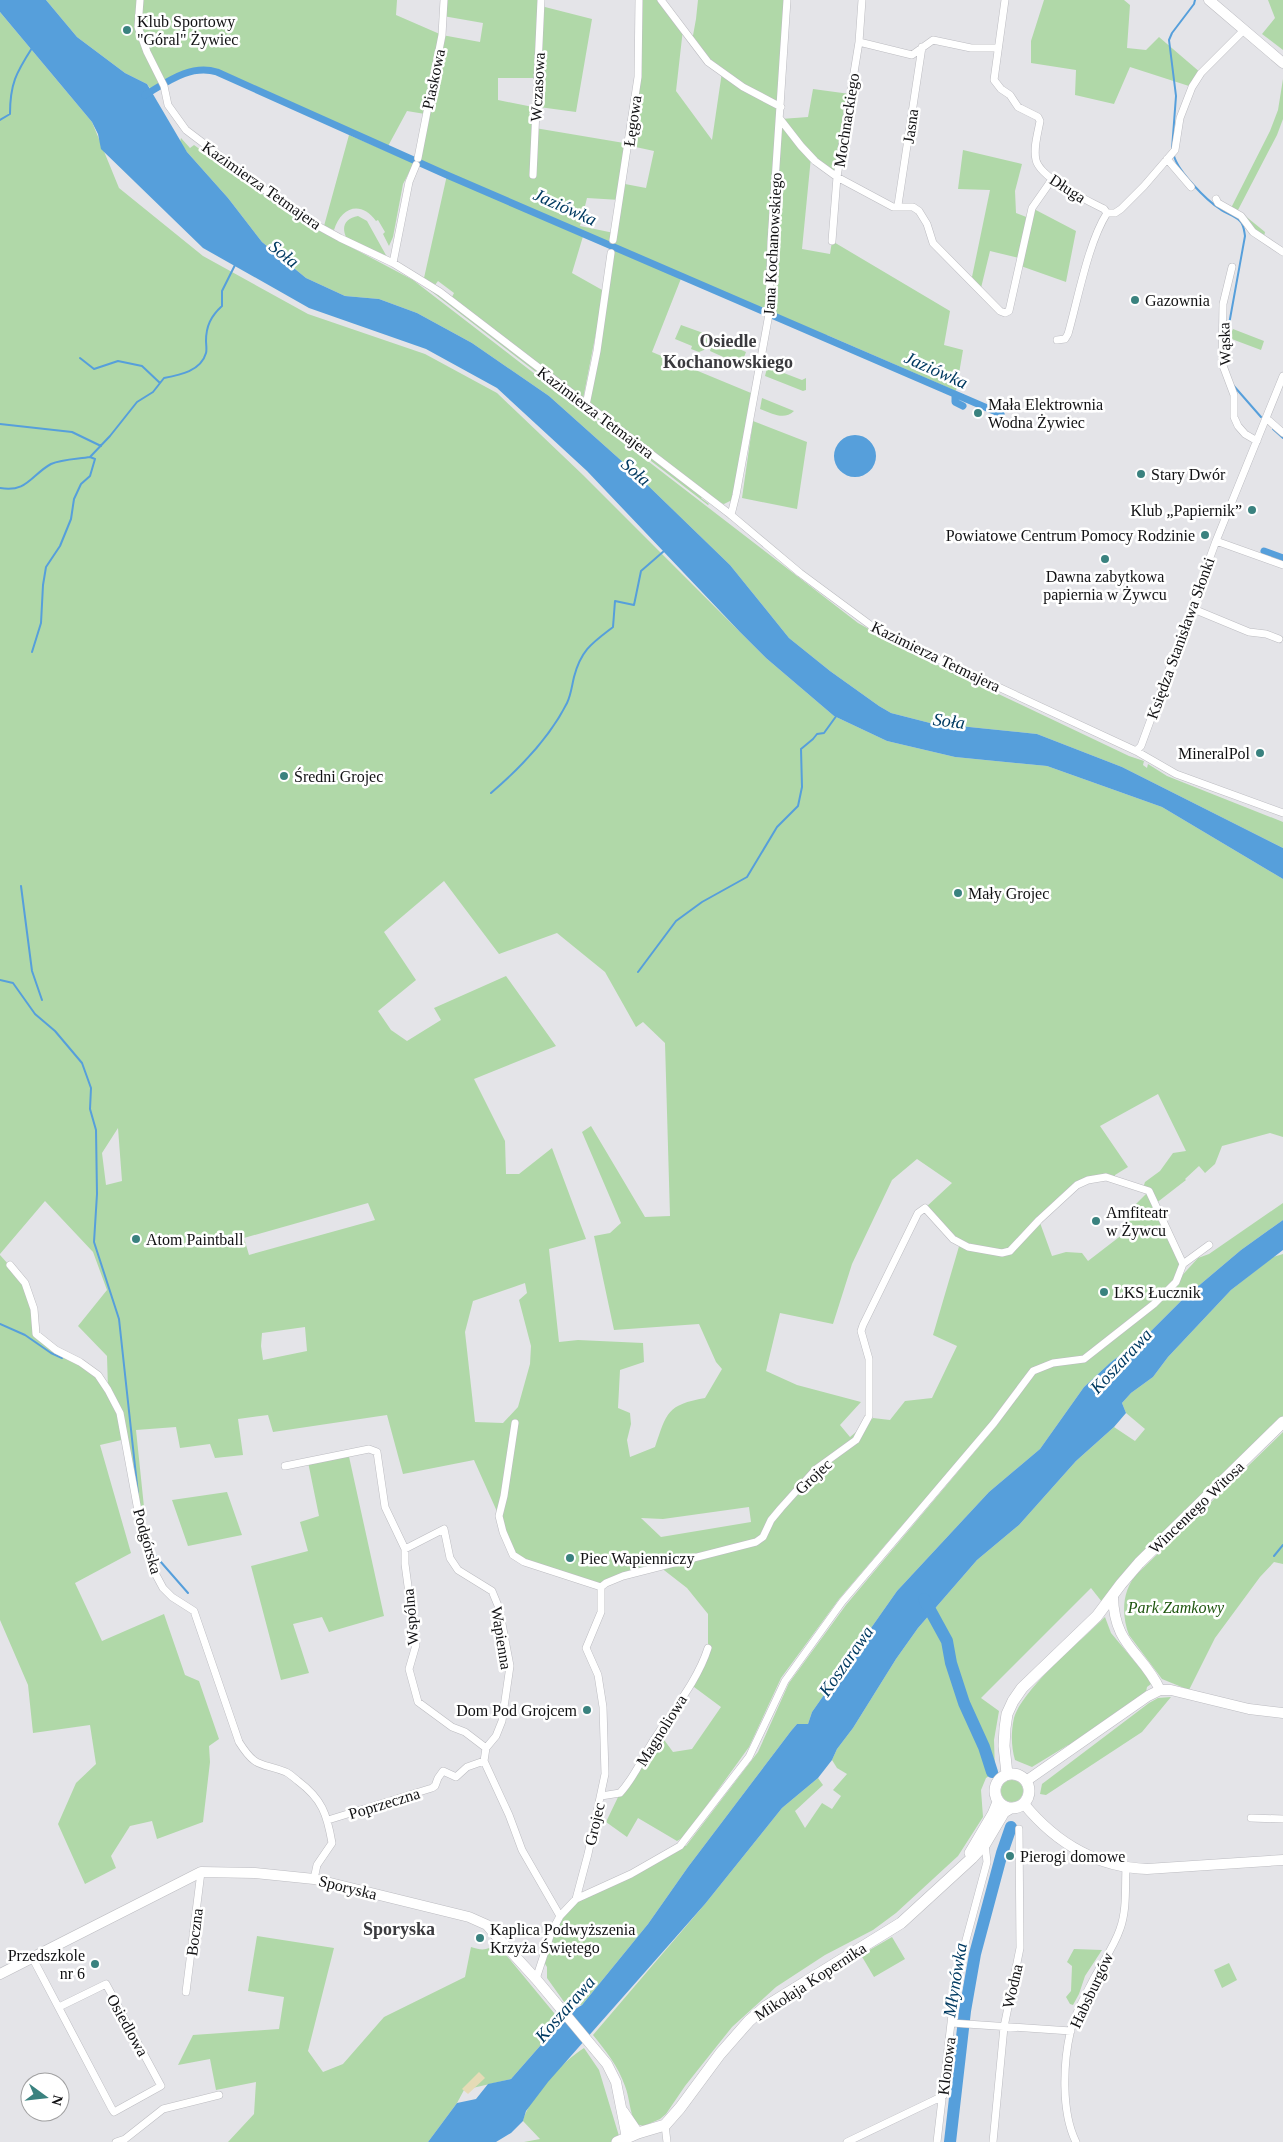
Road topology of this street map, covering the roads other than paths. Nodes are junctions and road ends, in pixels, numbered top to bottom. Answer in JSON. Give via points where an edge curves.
{"nodes":[{"id":1,"x":140,"y":0,"type":"edge"},
{"id":2,"x":444,"y":0,"type":"edge"},
{"id":3,"x":541,"y":0,"type":"edge"},
{"id":4,"x":639,"y":0,"type":"edge"},
{"id":5,"x":661,"y":0,"type":"edge"},
{"id":6,"x":787,"y":0,"type":"edge"},
{"id":7,"x":862,"y":0,"type":"edge"},
{"id":8,"x":1005,"y":0,"type":"edge"},
{"id":9,"x":1209,"y":0,"type":"edge"},
{"id":10,"x":1244,"y":30,"type":"junction"},
{"id":11,"x":859,"y":42,"type":"junction"},
{"id":12,"x":922,"y":47,"type":"junction"},
{"id":13,"x":998,"y":48,"type":"junction"},
{"id":14,"x":1283,"y":63,"type":"edge"},
{"id":15,"x":781,"y":107,"type":"junction"},
{"id":16,"x":780,"y":119,"type":"junction"},
{"id":17,"x":1171,"y":154,"type":"junction"},
{"id":18,"x":532,"y":175,"type":"dead end"},
{"id":19,"x":837,"y":177,"type":"junction"},
{"id":20,"x":1053,"y":178,"type":"junction"},
{"id":21,"x":1191,"y":187,"type":"dead end"},
{"id":22,"x":1216,"y":199,"type":"dead end"},
{"id":23,"x":898,"y":205,"type":"junction"},
{"id":24,"x":1107,"y":213,"type":"junction"},
{"id":25,"x":613,"y":240,"type":"dead end"},
{"id":26,"x":832,"y":241,"type":"dead end"},
{"id":27,"x":1283,"y":252,"type":"edge"},
{"id":28,"x":611,"y":253,"type":"dead end"},
{"id":29,"x":394,"y":264,"type":"junction"},
{"id":30,"x":1232,"y":267,"type":"dead end"},
{"id":31,"x":1057,"y":340,"type":"dead end"},
{"id":32,"x":1283,"y":376,"type":"edge"},
{"id":33,"x":586,"y":405,"type":"junction"},
{"id":34,"x":1266,"y":418,"type":"junction"},
{"id":35,"x":1283,"y":433,"type":"edge"},
{"id":36,"x":1257,"y":441,"type":"junction"},
{"id":37,"x":731,"y":515,"type":"junction"},
{"id":38,"x":1216,"y":541,"type":"junction"},
{"id":39,"x":1283,"y":565,"type":"edge"},
{"id":40,"x":1191,"y":608,"type":"junction"},
{"id":41,"x":1279,"y":639,"type":"dead end"},
{"id":42,"x":1136,"y":751,"type":"junction"},
{"id":43,"x":1283,"y":813,"type":"edge"},
{"id":44,"x":1209,"y":1245,"type":"dead end"},
{"id":45,"x":1183,"y":1264,"type":"junction"},
{"id":46,"x":10,"y":1265,"type":"dead end"},
{"id":47,"x":1283,"y":1422,"type":"edge"},
{"id":48,"x":515,"y":1423,"type":"dead end"},
{"id":49,"x":285,"y":1466,"type":"dead end"},
{"id":50,"x":405,"y":1548,"type":"junction"},
{"id":51,"x":601,"y":1587,"type":"junction"},
{"id":52,"x":1113,"y":1596,"type":"junction"},
{"id":53,"x":708,"y":1648,"type":"dead end"},
{"id":54,"x":1160,"y":1690,"type":"junction"},
{"id":55,"x":1283,"y":1711,"type":"edge"},
{"id":56,"x":486,"y":1748,"type":"junction"},
{"id":57,"x":484,"y":1761,"type":"junction"},
{"id":58,"x":1007,"y":1774,"type":"junction"},
{"id":59,"x":1026,"y":1781,"type":"junction"},
{"id":60,"x":601,"y":1796,"type":"junction"},
{"id":61,"x":998,"y":1802,"type":"junction"},
{"id":62,"x":1024,"y":1804,"type":"junction"},
{"id":63,"x":1009,"y":1809,"type":"junction"},
{"id":64,"x":1251,"y":1818,"type":"dead end"},
{"id":65,"x":1283,"y":1819,"type":"edge"},
{"id":66,"x":328,"y":1820,"type":"junction"},
{"id":67,"x":1019,"y":1829,"type":"dead end"},
{"id":68,"x":985,"y":1844,"type":"junction"},
{"id":69,"x":1283,"y":1860,"type":"edge"},
{"id":70,"x":1126,"y":1868,"type":"junction"},
{"id":71,"x":960,"y":1869,"type":"junction"},
{"id":72,"x":201,"y":1872,"type":"junction"},
{"id":73,"x":314,"y":1879,"type":"junction"},
{"id":74,"x":576,"y":1899,"type":"junction"},
{"id":75,"x":560,"y":1916,"type":"junction"},
{"id":76,"x":32,"y":1957,"type":"junction"},
{"id":77,"x":0,"y":1974,"type":"edge"},
{"id":78,"x":536,"y":1979,"type":"junction"},
{"id":79,"x":186,"y":1992,"type":"dead end"},
{"id":80,"x":59,"y":2007,"type":"junction"},
{"id":81,"x":952,"y":2023,"type":"junction"},
{"id":82,"x":1004,"y":2028,"type":"junction"},
{"id":83,"x":1071,"y":2031,"type":"junction"},
{"id":84,"x":219,"y":2095,"type":"dead end"},
{"id":85,"x":943,"y":2096,"type":"junction"},
{"id":86,"x":621,"y":2107,"type":"junction"},
{"id":87,"x":665,"y":2125,"type":"junction"},
{"id":88,"x":638,"y":2132,"type":"junction"},
{"id":89,"x":623,"y":2141,"type":"edge"},
{"id":90,"x":116,"y":2142,"type":"edge"},
{"id":91,"x":667,"y":2142,"type":"edge"},
{"id":92,"x":847,"y":2142,"type":"edge"},
{"id":93,"x":937,"y":2142,"type":"edge"},
{"id":94,"x":994,"y":2142,"type":"edge"},
{"id":95,"x":1076,"y":2142,"type":"edge"}],
"edges":[{"from":1,"to":29,"type":"street","name":"Kazimierza Tetmajera","via":[[138,27],[163,83],[172,113],[186,130],[304,218]]},
{"from":2,"to":29,"type":"street","name":"Piaskowa","via":[[442,35],[417,161],[408,182]]},
{"from":3,"to":18,"type":"street","name":"Wczasowa"},
{"from":4,"to":25,"type":"street","name":"Łęgowa","via":[[638,77]]},
{"from":5,"to":15,"type":"street","via":[[708,62],[743,87]]},
{"from":6,"to":15,"type":"street","name":"Jana Kochanowskiego"},
{"from":7,"to":11,"type":"street","name":"Mochnackiego"},
{"from":8,"to":13,"type":"street","name":"Długa"},
{"from":9,"to":10,"type":"street"},
{"from":10,"to":14,"type":"street"},
{"from":10,"to":17,"type":"street","via":[[1201,73],[1192,87]]},
{"from":11,"to":12,"type":"street","via":[[912,54]]},
{"from":11,"to":19,"type":"street","name":"Mochnackiego"},
{"from":12,"to":13,"type":"street","via":[[933,40],[971,48]]},
{"from":12,"to":23,"type":"street","name":"Jasna"},
{"from":13,"to":20,"type":"street","name":"Długa","via":[[994,80],[1018,107],[1038,117],[1036,159],[1038,167]]},
{"from":15,"to":16,"type":"street","name":"Jana Kochanowskiego"},
{"from":16,"to":19,"type":"street","via":[[806,151]]},
{"from":16,"to":37,"type":"street","name":"Jana Kochanowskiego","via":[[769,312]]},
{"from":17,"to":21,"type":"street"},
{"from":17,"to":24,"type":"street","via":[[1121,209]]},
{"from":19,"to":23,"type":"street","via":[[893,207]]},
{"from":19,"to":26,"type":"street","name":"Mochnackiego"},
{"from":20,"to":23,"type":"street","via":[[1032,208],[1009,312],[1005,314],[933,243],[919,211],[913,206]]},
{"from":20,"to":24,"type":"street","name":"Długa"},
{"from":22,"to":27,"type":"street","via":[[1240,216],[1253,232]]},
{"from":24,"to":31,"type":"street","via":[[1094,240],[1068,334],[1065,339]]},
{"from":28,"to":33,"type":"street"},
{"from":29,"to":33,"type":"street","name":"Kazimierza Tetmajera","via":[[440,292]]},
{"from":30,"to":36,"type":"street","name":"Wąska","via":[[1223,304],[1222,363],[1234,395],[1234,417],[1245,434]]},
{"from":32,"to":34,"type":"street","name":"Księdza Stanisława Słonki"},
{"from":33,"to":37,"type":"street","name":"Kazimierza Tetmajera"},
{"from":34,"to":35,"type":"street"},
{"from":34,"to":36,"type":"street","name":"Księdza Stanisława Słonki"},
{"from":36,"to":38,"type":"street","name":"Księdza Stanisława Słonki"},
{"from":37,"to":42,"type":"street","name":"Kazimierza Tetmajera","via":[[800,573],[873,627]]},
{"from":38,"to":39,"type":"street"},
{"from":38,"to":40,"type":"street","name":"Księdza Stanisława Słonki"},
{"from":40,"to":41,"type":"street","via":[[1249,632]]},
{"from":40,"to":42,"type":"street","name":"Księdza Stanisława Słonki","via":[[1141,746]]},
{"from":42,"to":43,"type":"street","via":[[1176,774]]},
{"from":44,"to":45,"type":"street"},
{"from":45,"to":51,"type":"street","name":"Grojec","via":[[1149,1191],[1115,1179],[1095,1178],[1077,1185],[1010,1251],[1002,1253],[968,1247],[953,1239],[925,1208],[918,1214],[861,1331],[869,1358],[870,1408],[856,1440],[816,1470],[771,1520],[767,1532],[756,1542],[623,1576]]},
{"from":45,"to":74,"type":"street","via":[[1171,1288],[1084,1359],[1053,1362],[1034,1371],[842,1602],[785,1681],[749,1757],[680,1846],[631,1874]]},
{"from":46,"to":66,"type":"street","name":"Podgórska","via":[[25,1283],[34,1309],[36,1334],[98,1375],[120,1413],[141,1527],[156,1574],[172,1598],[194,1611],[239,1742],[248,1757],[260,1765],[287,1772],[311,1790]]},
{"from":47,"to":52,"type":"main road","name":"Wincentego Witosa","via":[[1139,1563]]},
{"from":48,"to":51,"type":"street","via":[[499,1516],[502,1532],[513,1555],[524,1562]]},
{"from":49,"to":50,"type":"street","name":"Wspólna","via":[[348,1452],[375,1450],[385,1507]]},
{"from":50,"to":56,"type":"street","name":"Wspólna","via":[[416,1645],[409,1669],[418,1702]]},
{"from":50,"to":56,"type":"street","name":"Wapienna","via":[[444,1529],[450,1558],[458,1570],[492,1592],[499,1608],[510,1666],[502,1721]]},
{"from":51,"to":60,"type":"street","name":"Grojec","via":[[601,1612],[586,1648],[598,1675],[603,1707],[605,1774]]},
{"from":52,"to":54,"type":"street","via":[[1114,1617],[1121,1634]]},
{"from":52,"to":58,"type":"main road","name":"Wincentego Witosa","via":[[1013,1701],[1005,1728]]},
{"from":53,"to":60,"type":"street","name":"Magnoliowa","via":[[690,1684],[627,1786],[620,1793]]},
{"from":54,"to":55,"type":"street","via":[[1248,1709]]},
{"from":54,"to":59,"type":"street"},
{"from":56,"to":57,"type":"street"},
{"from":57,"to":66,"type":"street","name":"Poprzeczna","via":[[467,1767],[456,1777],[443,1771],[432,1788]]},
{"from":57,"to":75,"type":"street","via":[[510,1815],[522,1850]]},
{"from":58,"to":59,"type":"main road","via":[[1018,1774]]},
{"from":58,"to":61,"type":"main road","via":[[995,1786]]},
{"from":59,"to":62,"type":"main road","via":[[1029,1795]]},
{"from":60,"to":74,"type":"street","name":"Grojec"},
{"from":61,"to":63,"type":"main road"},
{"from":61,"to":71,"type":"main road","name":"Mikołaja Kopernika"},
{"from":62,"to":63,"type":"main road"},
{"from":62,"to":70,"type":"street","via":[[1043,1826],[1070,1847]]},
{"from":63,"to":68,"type":"main road","name":"Mikołaja Kopernika"},
{"from":64,"to":65,"type":"street"},
{"from":66,"to":73,"type":"street","name":"Podgórska","via":[[332,1843],[317,1865]]},
{"from":67,"to":82,"type":"street","name":"Wodna","via":[[1020,1948]]},
{"from":68,"to":71,"type":"main road","name":"Mikołaja Kopernika"},
{"from":68,"to":81,"type":"street","name":"Klonowa","via":[[987,1862],[962,1955]]},
{"from":69,"to":70,"type":"street"},
{"from":70,"to":83,"type":"street","name":"Habsburgów","via":[[1120,1930],[1077,2012]]},
{"from":71,"to":87,"type":"main road","name":"Mikołaja Kopernika","via":[[901,1923],[785,1994],[749,2021]]},
{"from":72,"to":73,"type":"street","name":"Sporyska"},
{"from":72,"to":76,"type":"street","name":"Sporyska"},
{"from":72,"to":79,"type":"street","name":"Boczna"},
{"from":73,"to":78,"type":"street","name":"Sporyska","via":[[478,1921],[492,1930]]},
{"from":74,"to":75,"type":"street","name":"Grojec"},
{"from":75,"to":78,"type":"street","name":"Grojec"},
{"from":76,"to":77,"type":"street","name":"Sporyska"},
{"from":76,"to":80,"type":"street"},
{"from":78,"to":86,"type":"street","name":"Sporyska","via":[[614,2077]]},
{"from":80,"to":80,"type":"street","name":"Osiedlowa","via":[[114,2112],[161,2086],[106,1984]]},
{"from":81,"to":82,"type":"street"},
{"from":81,"to":85,"type":"street","name":"Klonowa"},
{"from":82,"to":83,"type":"street"},
{"from":82,"to":94,"type":"street","name":"Wodna"},
{"from":83,"to":95,"type":"street","name":"Habsburgów","via":[[1065,2087],[1067,2118]]},
{"from":84,"to":90,"type":"street","via":[[163,2109],[125,2139]]},
{"from":85,"to":92,"type":"street"},
{"from":85,"to":93,"type":"street","name":"Klonowa"},
{"from":86,"to":88,"type":"street","name":"Sporyska"},
{"from":86,"to":89,"type":"street","name":"Sporyska"},
{"from":87,"to":88,"type":"main road"},
{"from":87,"to":91,"type":"street"},
{"from":88,"to":89,"type":"main road"}]}
